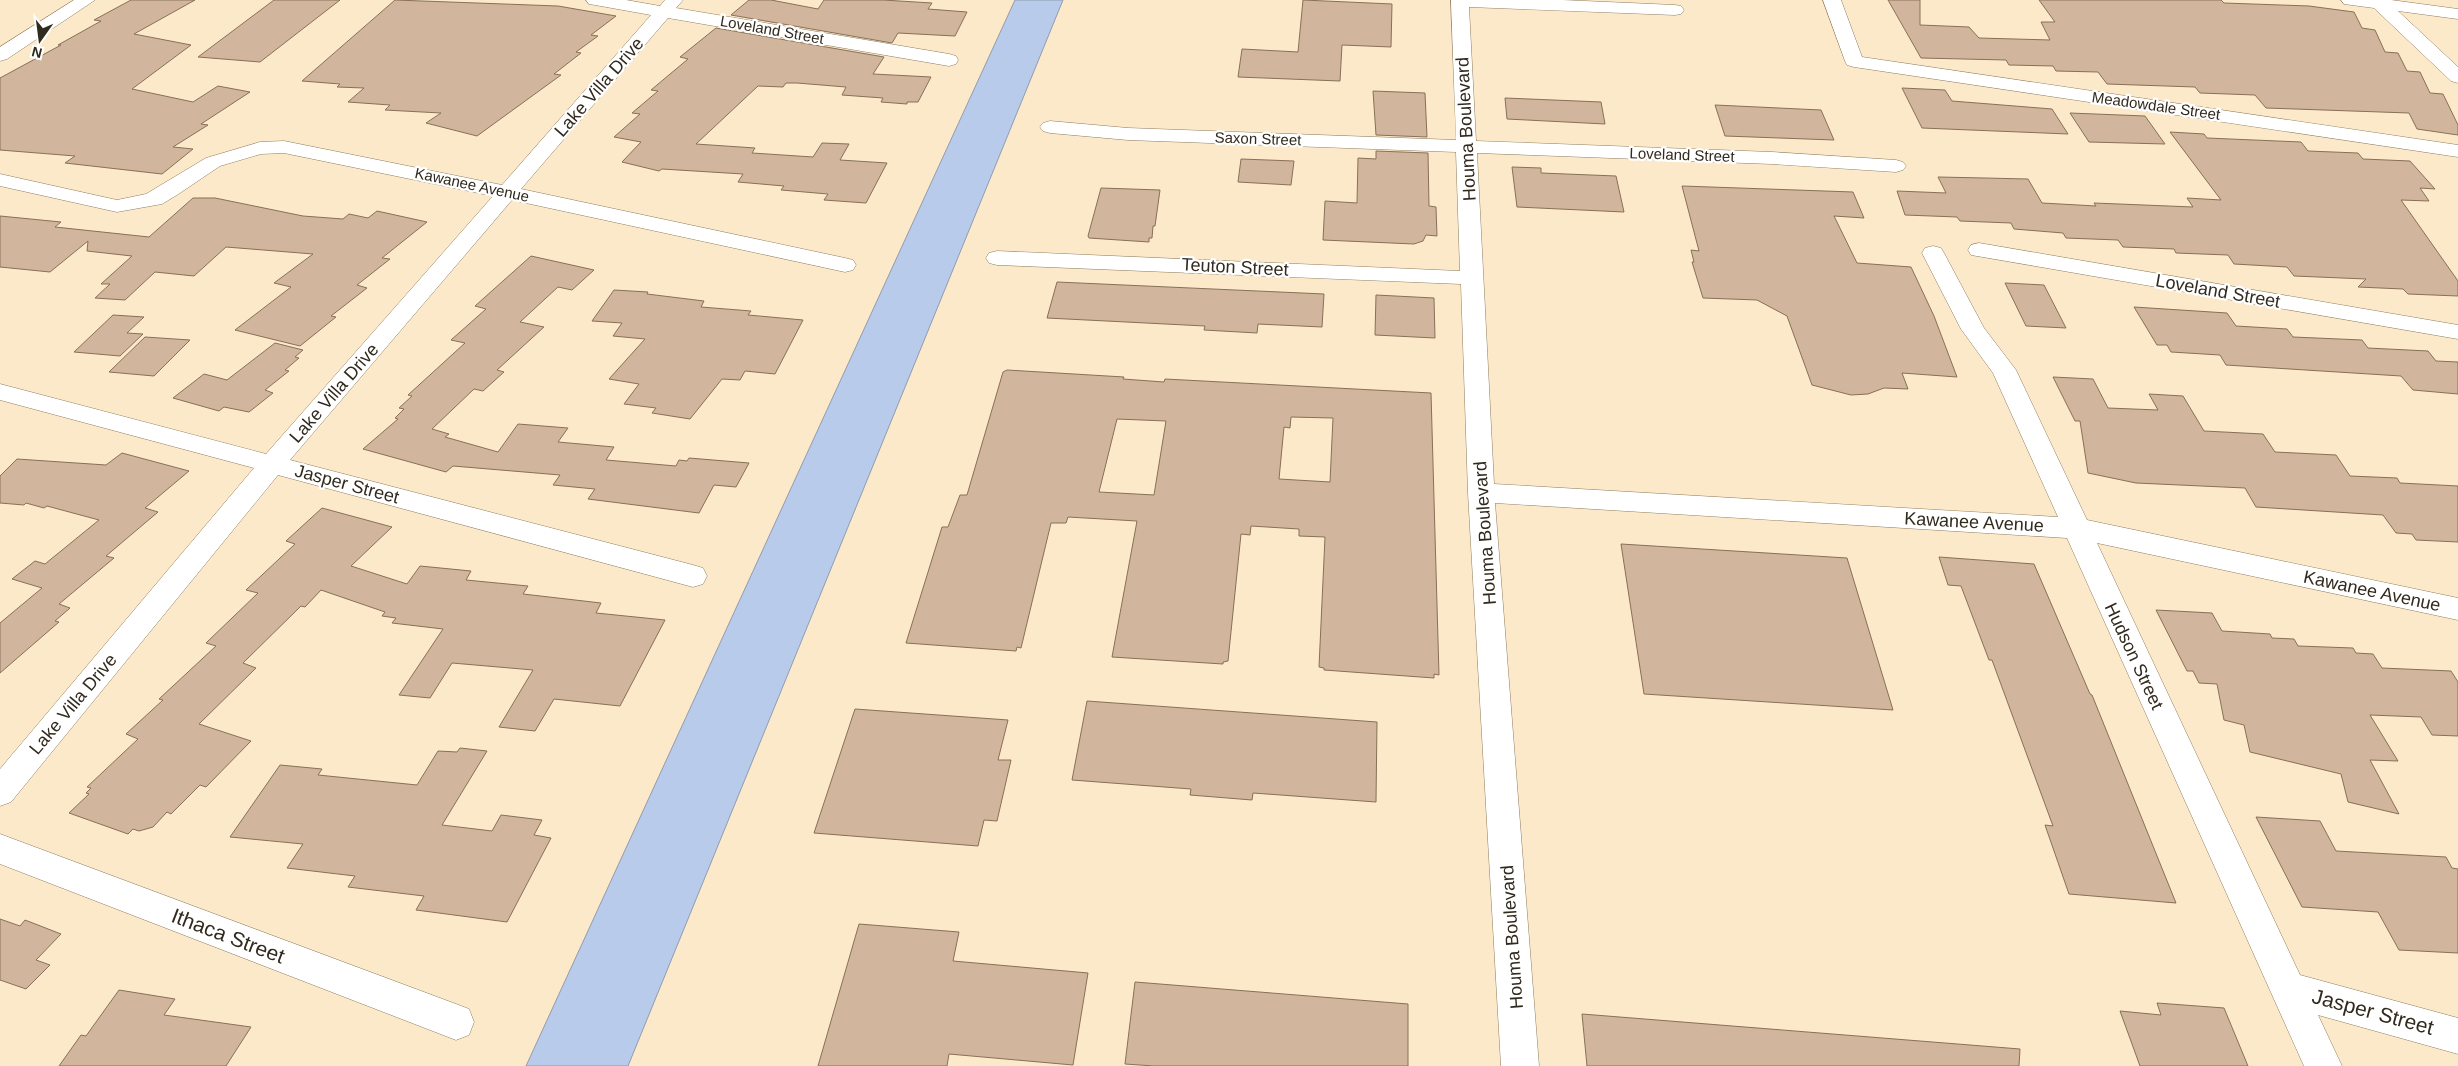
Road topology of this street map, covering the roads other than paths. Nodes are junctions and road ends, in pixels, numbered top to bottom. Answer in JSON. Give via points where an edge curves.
{"nodes":[{"id":1,"x":86,"y":0,"type":"edge"},
{"id":2,"x":595,"y":0,"type":"edge"},
{"id":3,"x":1460,"y":0,"type":"edge"},
{"id":4,"x":1832,"y":0,"type":"edge"},
{"id":5,"x":2350,"y":0,"type":"edge"},
{"id":6,"x":2377,"y":2,"type":"edge"},
{"id":7,"x":669,"y":6,"type":"edge"},
{"id":8,"x":1674,"y":10,"type":"dead end"},
{"id":9,"x":2458,"y":14,"type":"edge"},
{"id":10,"x":0,"y":55,"type":"edge"},
{"id":11,"x":949,"y":60,"type":"dead end"},
{"id":12,"x":2458,"y":77,"type":"edge"},
{"id":13,"x":1050,"y":127,"type":"dead end"},
{"id":14,"x":1467,"y":148,"type":"junction"},
{"id":15,"x":2458,"y":150,"type":"edge"},
{"id":16,"x":1896,"y":166,"type":"dead end"},
{"id":17,"x":0,"y":180,"type":"edge"},
{"id":18,"x":508,"y":193,"type":"junction"},
{"id":19,"x":1979,"y":250,"type":"dead end"},
{"id":20,"x":1933,"y":253,"type":"dead end"},
{"id":21,"x":997,"y":258,"type":"dead end"},
{"id":22,"x":845,"y":265,"type":"dead end"},
{"id":23,"x":1472,"y":278,"type":"junction"},
{"id":24,"x":2458,"y":332,"type":"edge"},
{"id":25,"x":0,"y":392,"type":"edge"},
{"id":26,"x":272,"y":464,"type":"junction"},
{"id":27,"x":1481,"y":492,"type":"junction"},
{"id":28,"x":2075,"y":528,"type":"junction"},
{"id":29,"x":693,"y":576,"type":"dead end"},
{"id":30,"x":2458,"y":609,"type":"edge"},
{"id":31,"x":0,"y":792,"type":"edge"},
{"id":32,"x":0,"y":849,"type":"edge"},
{"id":33,"x":2288,"y":989,"type":"junction"},
{"id":34,"x":456,"y":1022,"type":"dead end"},
{"id":35,"x":2458,"y":1036,"type":"edge"},
{"id":36,"x":1520,"y":1066,"type":"edge"},
{"id":37,"x":2323,"y":1066,"type":"edge"}],
"edges":[{"from":1,"to":10,"type":"street"},
{"from":2,"to":7,"type":"street","name":"Loveland Street"},
{"from":3,"to":8,"type":"street"},
{"from":3,"to":14,"type":"street","name":"Houma Boulevard"},
{"from":4,"to":15,"type":"street","name":"Meadowdale Street","via":[[1854,61]]},
{"from":5,"to":6,"type":"street"},
{"from":6,"to":9,"type":"street"},
{"from":6,"to":12,"type":"street"},
{"from":7,"to":11,"type":"street","name":"Loveland Street"},
{"from":7,"to":18,"type":"street","name":"Lake Villa Drive"},
{"from":13,"to":14,"type":"street","name":"Saxon Street","via":[[1128,134]]},
{"from":14,"to":16,"type":"street","name":"Loveland Street","via":[[1772,158]]},
{"from":14,"to":23,"type":"street","name":"Houma Boulevard"},
{"from":17,"to":18,"type":"street","name":"Kawanee Avenue","via":[[117,206],[147,201],[170,191],[213,162],[260,148],[284,147]]},
{"from":18,"to":22,"type":"street","name":"Kawanee Avenue"},
{"from":18,"to":26,"type":"street","name":"Lake Villa Drive"},
{"from":19,"to":24,"type":"street","name":"Loveland Street"},
{"from":20,"to":28,"type":"street","name":"Hudson Street","via":[[1969,325],[2004,370]]},
{"from":21,"to":23,"type":"street","name":"Teuton Street"},
{"from":23,"to":27,"type":"street","name":"Houma Boulevard"},
{"from":25,"to":26,"type":"street","name":"Jasper Street"},
{"from":26,"to":29,"type":"street","name":"Jasper Street"},
{"from":26,"to":31,"type":"street","name":"Lake Villa Drive"},
{"from":27,"to":28,"type":"street","name":"Kawanee Avenue"},
{"from":27,"to":36,"type":"street","name":"Houma Boulevard"},
{"from":28,"to":30,"type":"street","name":"Kawanee Avenue"},
{"from":28,"to":33,"type":"street","name":"Hudson Street"},
{"from":32,"to":34,"type":"street","name":"Ithaca Street"},
{"from":33,"to":35,"type":"street","name":"Jasper Street"},
{"from":33,"to":37,"type":"street","name":"Hudson Street"}]}
